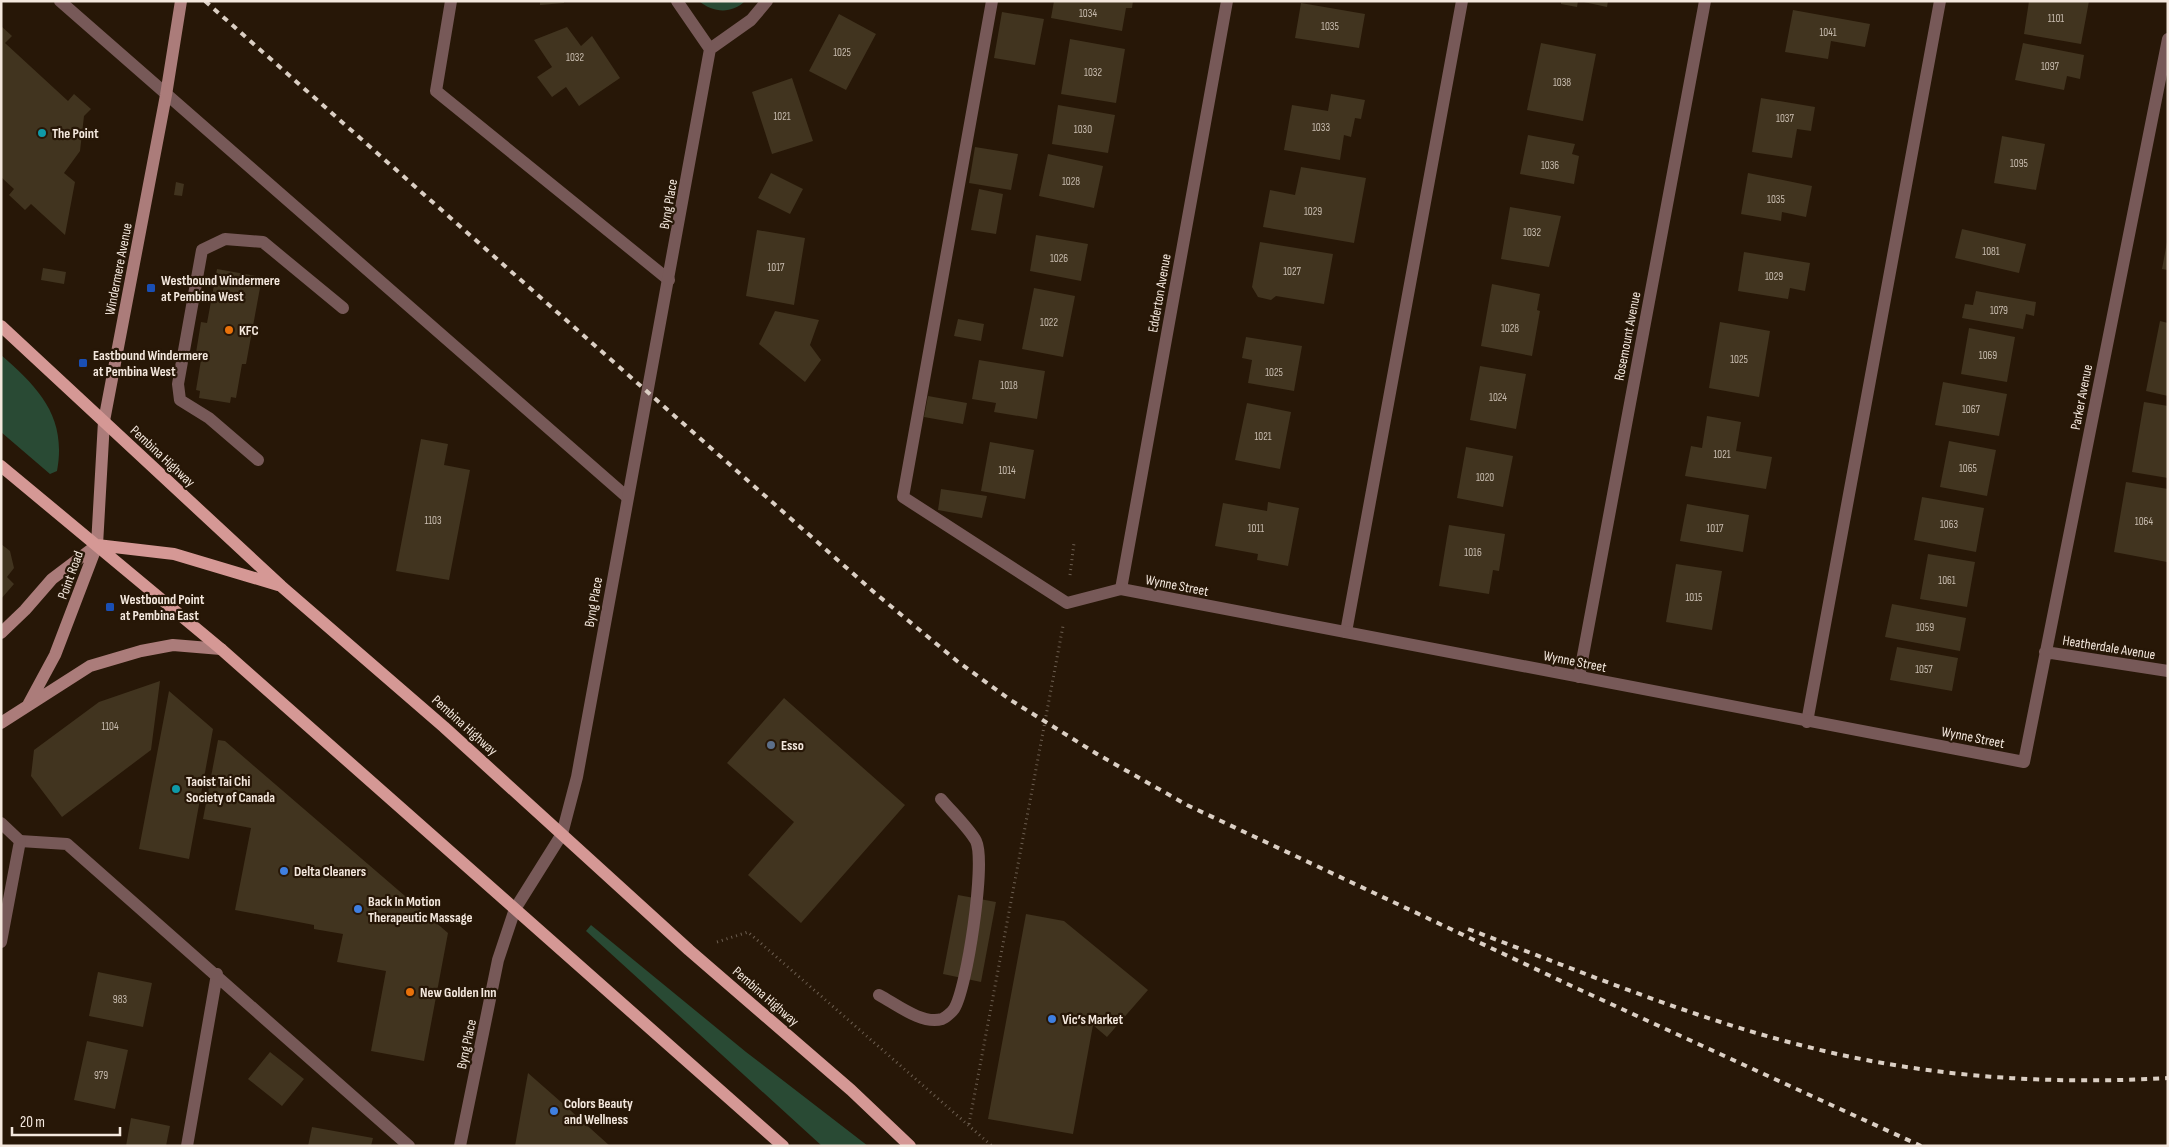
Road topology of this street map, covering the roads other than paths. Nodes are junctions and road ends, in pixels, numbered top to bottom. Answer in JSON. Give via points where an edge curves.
{"nodes":[{"id":1,"x":60,"y":1,"type":"edge"},
{"id":2,"x":181,"y":1,"type":"edge"},
{"id":3,"x":451,"y":1,"type":"edge"},
{"id":4,"x":677,"y":1,"type":"edge"},
{"id":5,"x":767,"y":1,"type":"edge"},
{"id":6,"x":992,"y":1,"type":"edge"},
{"id":7,"x":1227,"y":1,"type":"edge"},
{"id":8,"x":1462,"y":1,"type":"edge"},
{"id":9,"x":1705,"y":1,"type":"edge"},
{"id":10,"x":1940,"y":1,"type":"edge"},
{"id":11,"x":2168,"y":39,"type":"edge"},
{"id":12,"x":710,"y":49,"type":"junction"},
{"id":13,"x":166,"y":95,"type":"junction"},
{"id":14,"x":669,"y":280,"type":"junction"},
{"id":15,"x":343,"y":308,"type":"dead end"},
{"id":16,"x":1,"y":326,"type":"edge"},
{"id":17,"x":104,"y":421,"type":"junction"},
{"id":18,"x":258,"y":460,"type":"dead end"},
{"id":19,"x":1,"y":466,"type":"edge"},
{"id":20,"x":627,"y":497,"type":"junction"},
{"id":21,"x":97,"y":545,"type":"junction"},
{"id":22,"x":281,"y":586,"type":"junction"},
{"id":23,"x":1120,"y":590,"type":"junction"},
{"id":24,"x":1346,"y":632,"type":"junction"},
{"id":25,"x":1,"y":633,"type":"edge"},
{"id":26,"x":221,"y":649,"type":"junction"},
{"id":27,"x":2045,"y":652,"type":"junction"},
{"id":28,"x":2168,"y":671,"type":"edge"},
{"id":29,"x":1579,"y":676,"type":"junction"},
{"id":30,"x":28,"y":705,"type":"junction"},
{"id":31,"x":1,"y":722,"type":"edge"},
{"id":32,"x":1807,"y":722,"type":"junction"},
{"id":33,"x":2024,"y":762,"type":"joint"},
{"id":34,"x":942,"y":799,"type":"dead end"},
{"id":35,"x":1,"y":823,"type":"edge"},
{"id":36,"x":562,"y":834,"type":"junction"},
{"id":37,"x":20,"y":841,"type":"junction"},
{"id":38,"x":515,"y":909,"type":"junction"},
{"id":39,"x":1,"y":942,"type":"edge"},
{"id":40,"x":217,"y":974,"type":"junction"},
{"id":41,"x":879,"y":995,"type":"dead end"},
{"id":42,"x":187,"y":1146,"type":"edge"},
{"id":43,"x":409,"y":1146,"type":"edge"},
{"id":44,"x":460,"y":1146,"type":"edge"},
{"id":45,"x":783,"y":1146,"type":"edge"},
{"id":46,"x":910,"y":1146,"type":"edge"}],
"edges":[{"from":1,"to":13,"type":"street"},
{"from":2,"to":13,"type":"street","name":"Windermere Avenue"},
{"from":3,"to":14,"type":"street","via":[[436,91]]},
{"from":4,"to":12,"type":"street"},
{"from":5,"to":12,"type":"street","via":[[751,20]]},
{"from":6,"to":23,"type":"street","via":[[904,498],[1067,603]]},
{"from":7,"to":23,"type":"street","name":"Edderton Avenue"},
{"from":8,"to":24,"type":"street"},
{"from":9,"to":29,"type":"street","name":"Rosemount Avenue"},
{"from":10,"to":32,"type":"street"},
{"from":11,"to":27,"type":"street","name":"Parker Avenue"},
{"from":12,"to":14,"type":"street","name":"Byng Place"},
{"from":13,"to":17,"type":"street","name":"Windermere Avenue"},
{"from":13,"to":20,"type":"street"},
{"from":14,"to":20,"type":"street","name":"Byng Place"},
{"from":15,"to":18,"type":"street","via":[[263,242],[225,239],[202,250],[178,384],[180,400],[209,418]]},
{"from":16,"to":17,"type":"main road","name":"Pembina Highway"},
{"from":17,"to":21,"type":"street","name":"Windermere Avenue"},
{"from":17,"to":22,"type":"main road","name":"Pembina Highway"},
{"from":19,"to":21,"type":"main road"},
{"from":20,"to":36,"type":"street","name":"Byng Place","via":[[577,777]]},
{"from":21,"to":22,"type":"main road","via":[[174,554]]},
{"from":21,"to":25,"type":"street","name":"Point Road","via":[[52,579]]},
{"from":21,"to":26,"type":"main road"},
{"from":21,"to":30,"type":"street","name":"Point Road","via":[[55,655]]},
{"from":22,"to":36,"type":"main road","name":"Pembina Highway"},
{"from":23,"to":24,"type":"street","name":"Wynne Street"},
{"from":24,"to":29,"type":"street","name":"Wynne Street"},
{"from":26,"to":30,"type":"street","via":[[174,645],[126,655],[90,666]]},
{"from":26,"to":38,"type":"main road"},
{"from":27,"to":28,"type":"street","name":"Heatherdale Avenue"},
{"from":27,"to":33,"type":"street","name":"Parker Avenue"},
{"from":29,"to":32,"type":"street","name":"Wynne Street"},
{"from":30,"to":31,"type":"street","name":"Point Road"},
{"from":32,"to":33,"type":"street","name":"Wynne Street"},
{"from":34,"to":41,"type":"street","via":[[976,841],[977,898],[964,980],[954,1010],[942,1019],[923,1019]]},
{"from":35,"to":37,"type":"street"},
{"from":36,"to":38,"type":"street","name":"Byng Place"},
{"from":36,"to":46,"type":"main road","name":"Pembina Highway"},
{"from":37,"to":39,"type":"street"},
{"from":37,"to":40,"type":"street","via":[[67,844]]},
{"from":38,"to":44,"type":"street","name":"Byng Place","via":[[498,960]]},
{"from":38,"to":45,"type":"main road"},
{"from":40,"to":42,"type":"street"},
{"from":40,"to":43,"type":"street"}]}
